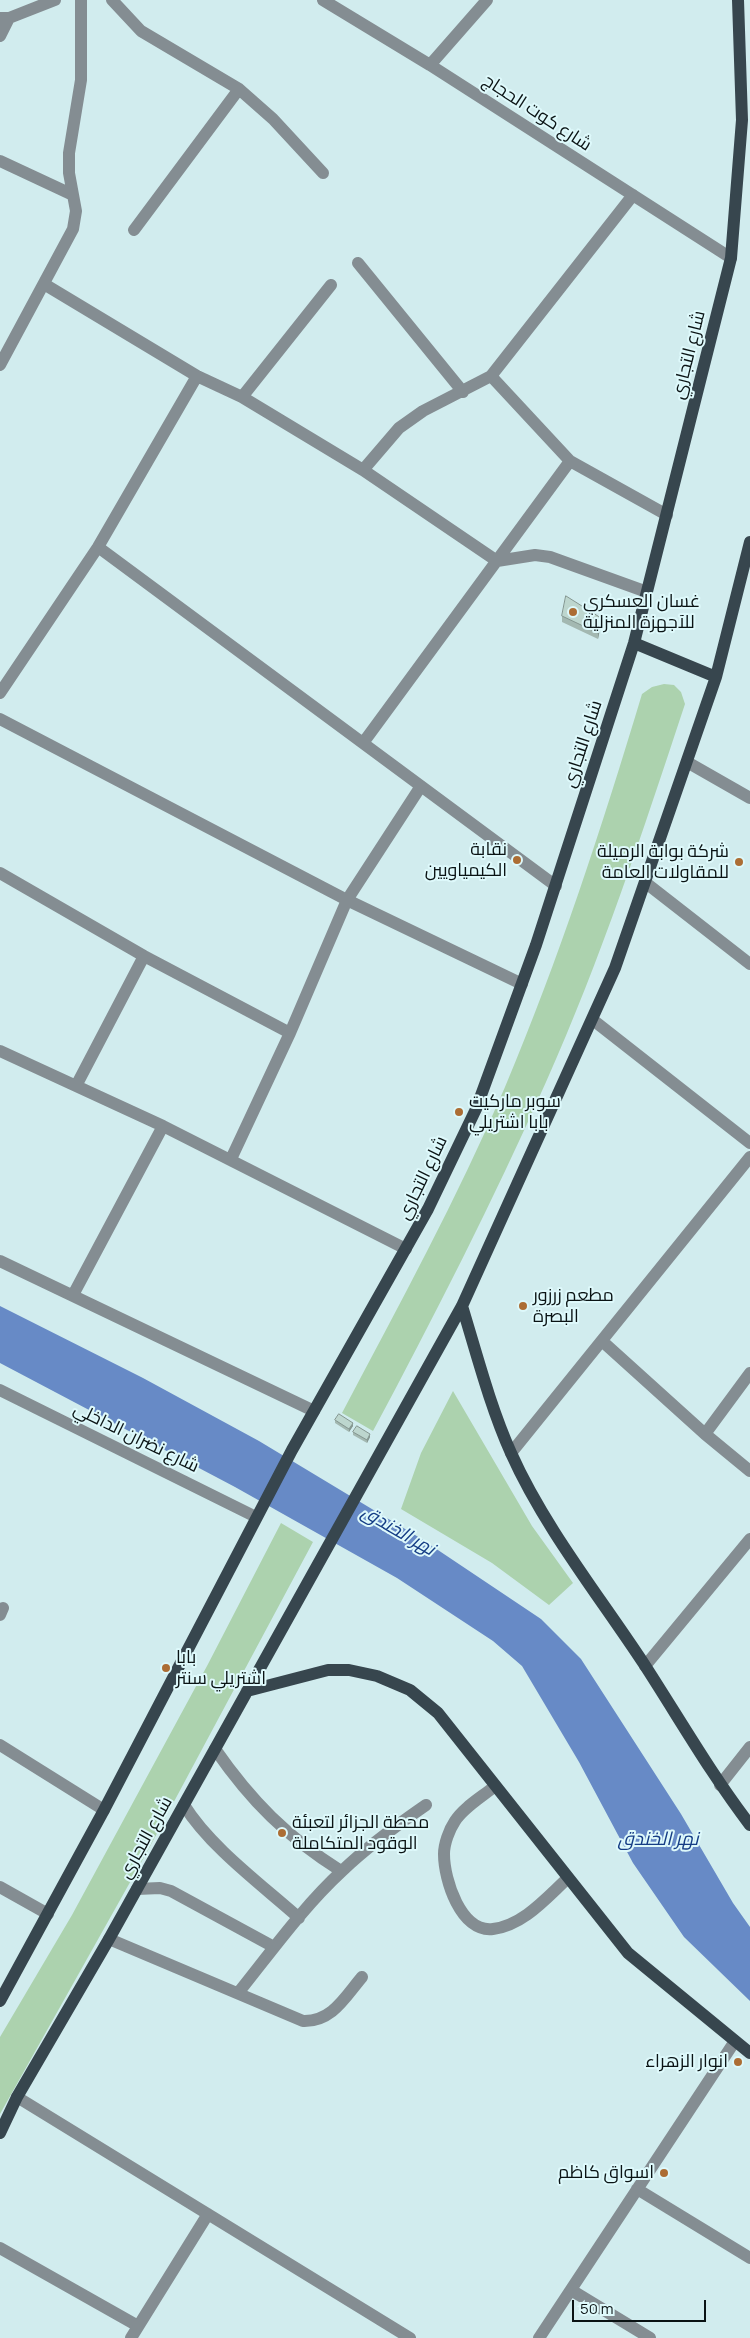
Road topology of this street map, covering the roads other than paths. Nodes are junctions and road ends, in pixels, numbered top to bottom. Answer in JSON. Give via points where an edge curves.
{"nodes":[{"id":1,"x":55,"y":0,"type":"edge"},
{"id":2,"x":81,"y":0,"type":"edge"},
{"id":3,"x":112,"y":0,"type":"edge"},
{"id":4,"x":323,"y":0,"type":"edge"},
{"id":5,"x":487,"y":0,"type":"edge"},
{"id":6,"x":738,"y":0,"type":"edge"},
{"id":7,"x":5,"y":18,"type":"edge"},
{"id":8,"x":0,"y":36,"type":"edge"},
{"id":9,"x":430,"y":65,"type":"junction"},
{"id":10,"x":239,"y":89,"type":"junction"},
{"id":11,"x":0,"y":161,"type":"edge"},
{"id":12,"x":323,"y":173,"type":"dead end"},
{"id":13,"x":633,"y":195,"type":"junction"},
{"id":14,"x":73,"y":196,"type":"junction"},
{"id":15,"x":134,"y":230,"type":"dead end"},
{"id":16,"x":731,"y":258,"type":"junction"},
{"id":17,"x":358,"y":263,"type":"dead end"},
{"id":18,"x":44,"y":284,"type":"junction"},
{"id":19,"x":331,"y":285,"type":"dead end"},
{"id":20,"x":0,"y":365,"type":"edge"},
{"id":21,"x":197,"y":376,"type":"junction"},
{"id":22,"x":491,"y":376,"type":"junction"},
{"id":23,"x":463,"y":392,"type":"junction"},
{"id":24,"x":242,"y":397,"type":"junction"},
{"id":25,"x":570,"y":461,"type":"junction"},
{"id":26,"x":363,"y":470,"type":"junction"},
{"id":27,"x":667,"y":515,"type":"junction"},
{"id":28,"x":750,"y":542,"type":"edge"},
{"id":29,"x":98,"y":547,"type":"junction"},
{"id":30,"x":496,"y":561,"type":"junction"},
{"id":31,"x":647,"y":592,"type":"junction"},
{"id":32,"x":634,"y":644,"type":"junction"},
{"id":33,"x":716,"y":677,"type":"junction"},
{"id":34,"x":0,"y":693,"type":"edge"},
{"id":35,"x":0,"y":719,"type":"edge"},
{"id":36,"x":362,"y":743,"type":"junction"},
{"id":37,"x":687,"y":762,"type":"junction"},
{"id":38,"x":421,"y":786,"type":"junction"},
{"id":39,"x":750,"y":798,"type":"edge"},
{"id":40,"x":0,"y":873,"type":"edge"},
{"id":41,"x":646,"y":882,"type":"junction"},
{"id":42,"x":556,"y":886,"type":"junction"},
{"id":43,"x":347,"y":900,"type":"junction"},
{"id":44,"x":144,"y":956,"type":"junction"},
{"id":45,"x":750,"y":964,"type":"edge"},
{"id":46,"x":522,"y":984,"type":"junction"},
{"id":47,"x":593,"y":1020,"type":"junction"},
{"id":48,"x":290,"y":1033,"type":"junction"},
{"id":49,"x":0,"y":1051,"type":"edge"},
{"id":50,"x":76,"y":1086,"type":"junction"},
{"id":51,"x":163,"y":1126,"type":"junction"},
{"id":52,"x":750,"y":1143,"type":"edge"},
{"id":53,"x":750,"y":1157,"type":"edge"},
{"id":54,"x":231,"y":1159,"type":"junction"},
{"id":55,"x":406,"y":1249,"type":"junction"},
{"id":56,"x":0,"y":1261,"type":"edge"},
{"id":57,"x":73,"y":1296,"type":"junction"},
{"id":58,"x":462,"y":1306,"type":"junction"},
{"id":59,"x":602,"y":1341,"type":"junction"},
{"id":60,"x":750,"y":1373,"type":"edge"},
{"id":61,"x":0,"y":1390,"type":"edge"},
{"id":62,"x":314,"y":1411,"type":"junction"},
{"id":63,"x":705,"y":1434,"type":"junction"},
{"id":64,"x":511,"y":1453,"type":"junction"},
{"id":65,"x":750,"y":1472,"type":"edge"},
{"id":66,"x":256,"y":1517,"type":"junction"},
{"id":67,"x":750,"y":1539,"type":"edge"},
{"id":68,"x":645,"y":1666,"type":"junction"},
{"id":69,"x":247,"y":1691,"type":"junction"},
{"id":70,"x":0,"y":1745,"type":"edge"},
{"id":71,"x":750,"y":1747,"type":"edge"},
{"id":72,"x":215,"y":1750,"type":"junction"},
{"id":73,"x":720,"y":1785,"type":"junction"},
{"id":74,"x":495,"y":1786,"type":"junction"},
{"id":75,"x":184,"y":1805,"type":"junction"},
{"id":76,"x":426,"y":1805,"type":"dead end"},
{"id":77,"x":104,"y":1810,"type":"junction"},
{"id":78,"x":750,"y":1825,"type":"edge"},
{"id":79,"x":341,"y":1872,"type":"junction"},
{"id":80,"x":568,"y":1878,"type":"junction"},
{"id":81,"x":0,"y":1887,"type":"edge"},
{"id":82,"x":137,"y":1889,"type":"junction"},
{"id":83,"x":48,"y":1914,"type":"junction"},
{"id":84,"x":299,"y":1918,"type":"junction"},
{"id":85,"x":109,"y":1939,"type":"junction"},
{"id":86,"x":274,"y":1947,"type":"junction"},
{"id":87,"x":362,"y":1977,"type":"dead end"},
{"id":88,"x":238,"y":1993,"type":"junction"},
{"id":89,"x":0,"y":2001,"type":"edge"},
{"id":90,"x":735,"y":2040,"type":"junction"},
{"id":91,"x":750,"y":2053,"type":"edge"},
{"id":92,"x":17,"y":2097,"type":"junction"},
{"id":93,"x":0,"y":2133,"type":"edge"},
{"id":94,"x":637,"y":2189,"type":"junction"},
{"id":95,"x":208,"y":2214,"type":"junction"},
{"id":96,"x":0,"y":2248,"type":"edge"},
{"id":97,"x":750,"y":2258,"type":"edge"},
{"id":98,"x":571,"y":2290,"type":"junction"},
{"id":99,"x":138,"y":2326,"type":"junction"},
{"id":100,"x":130,"y":2338,"type":"edge"},
{"id":101,"x":410,"y":2338,"type":"edge"},
{"id":102,"x":540,"y":2338,"type":"edge"},
{"id":103,"x":650,"y":2338,"type":"edge"}],
"edges":[{"from":1,"to":7,"type":"street"},
{"from":2,"to":14,"type":"street","via":[[81,80],[69,153]]},
{"from":3,"to":10,"type":"street","via":[[141,31]]},
{"from":4,"to":9,"type":"street","name":"شارع كوت الحجاج"},
{"from":5,"to":9,"type":"street"},
{"from":6,"to":16,"type":"main road","name":"شارع التجاري","via":[[742,120]]},
{"from":7,"to":8,"type":"street"},
{"from":9,"to":13,"type":"street","name":"شارع كوت الحجاج"},
{"from":10,"to":12,"type":"street","via":[[274,118]]},
{"from":10,"to":15,"type":"street"},
{"from":11,"to":14,"type":"street"},
{"from":13,"to":16,"type":"street","name":"شارع كوت الحجاج"},
{"from":13,"to":22,"type":"street"},
{"from":14,"to":18,"type":"street","via":[[76,211],[73,228]]},
{"from":16,"to":27,"type":"main road","name":"شارع التجاري"},
{"from":17,"to":23,"type":"street"},
{"from":18,"to":20,"type":"street"},
{"from":18,"to":21,"type":"street"},
{"from":19,"to":24,"type":"street"},
{"from":21,"to":24,"type":"street"},
{"from":21,"to":29,"type":"street"},
{"from":22,"to":23,"type":"street"},
{"from":22,"to":25,"type":"street"},
{"from":23,"to":26,"type":"street","via":[[423,411],[399,428]]},
{"from":24,"to":26,"type":"street"},
{"from":25,"to":27,"type":"street"},
{"from":25,"to":30,"type":"street"},
{"from":26,"to":30,"type":"street"},
{"from":27,"to":31,"type":"main road","name":"شارع التجاري"},
{"from":28,"to":33,"type":"main road"},
{"from":29,"to":34,"type":"street"},
{"from":29,"to":36,"type":"street"},
{"from":30,"to":31,"type":"street","via":[[535,555],[550,557]]},
{"from":30,"to":36,"type":"street"},
{"from":31,"to":32,"type":"main road","name":"شارع التجاري"},
{"from":32,"to":33,"type":"main road"},
{"from":32,"to":42,"type":"main road","name":"شارع التجاري"},
{"from":33,"to":37,"type":"main road"},
{"from":35,"to":43,"type":"street"},
{"from":36,"to":38,"type":"street"},
{"from":37,"to":39,"type":"street"},
{"from":37,"to":41,"type":"main road"},
{"from":38,"to":42,"type":"street"},
{"from":38,"to":43,"type":"street"},
{"from":40,"to":44,"type":"street"},
{"from":41,"to":45,"type":"street"},
{"from":41,"to":47,"type":"main road"},
{"from":42,"to":46,"type":"main road","name":"شارع التجاري"},
{"from":43,"to":46,"type":"street"},
{"from":43,"to":48,"type":"street"},
{"from":44,"to":48,"type":"street"},
{"from":44,"to":50,"type":"street"},
{"from":46,"to":55,"type":"main road","name":"شارع التجاري","via":[[476,1109]]},
{"from":47,"to":52,"type":"street"},
{"from":47,"to":58,"type":"main road"},
{"from":48,"to":54,"type":"street"},
{"from":49,"to":50,"type":"street"},
{"from":50,"to":51,"type":"street"},
{"from":51,"to":54,"type":"street"},
{"from":51,"to":57,"type":"street"},
{"from":53,"to":59,"type":"street"},
{"from":54,"to":55,"type":"street"},
{"from":55,"to":62,"type":"main road","name":"شارع التجاري"},
{"from":56,"to":57,"type":"street"},
{"from":57,"to":62,"type":"street"},
{"from":58,"to":64,"type":"main road","via":[[482,1374]]},
{"from":58,"to":69,"type":"main road","name":"شارع التجاري"},
{"from":59,"to":63,"type":"street"},
{"from":59,"to":64,"type":"street"},
{"from":60,"to":63,"type":"street"},
{"from":61,"to":66,"type":"street","name":"شارع نضران الداخلي"},
{"from":62,"to":66,"type":"main road","name":"شارع التجاري"},
{"from":63,"to":65,"type":"street"},
{"from":64,"to":68,"type":"main road","via":[[539,1506]]},
{"from":66,"to":77,"type":"main road"},
{"from":67,"to":68,"type":"street"},
{"from":68,"to":73,"type":"main road"},
{"from":69,"to":72,"type":"main road","name":"شارع التجاري"},
{"from":69,"to":74,"type":"main road","via":[[328,1670],[349,1670],[377,1676],[410,1690],[438,1713]]},
{"from":70,"to":77,"type":"street"},
{"from":71,"to":73,"type":"street"},
{"from":72,"to":75,"type":"main road","name":"شارع التجاري"},
{"from":72,"to":79,"type":"street","via":[[236,1780],[271,1819],[311,1853]]},
{"from":73,"to":78,"type":"main road"},
{"from":74,"to":80,"type":"main road"},
{"from":74,"to":80,"type":"street","via":[[455,1821],[447,1837],[444,1854],[448,1878],[456,1903],[467,1919],[479,1928],[508,1925],[525,1916]]},
{"from":75,"to":82,"type":"main road","name":"شارع التجاري"},
{"from":75,"to":84,"type":"street","via":[[214,1842]]},
{"from":76,"to":79,"type":"street"},
{"from":77,"to":83,"type":"main road"},
{"from":79,"to":84,"type":"street"},
{"from":80,"to":90,"type":"main road","via":[[628,1953]]},
{"from":81,"to":83,"type":"street"},
{"from":82,"to":85,"type":"main road","name":"شارع التجاري"},
{"from":82,"to":86,"type":"street","via":[[171,1891]]},
{"from":83,"to":89,"type":"main road"},
{"from":84,"to":86,"type":"street"},
{"from":85,"to":88,"type":"street"},
{"from":85,"to":92,"type":"main road","name":"شارع التجاري"},
{"from":86,"to":88,"type":"street"},
{"from":87,"to":88,"type":"street","via":[[332,2013],[312,2021]]},
{"from":90,"to":91,"type":"main road"},
{"from":90,"to":94,"type":"street"},
{"from":92,"to":93,"type":"main road","name":"شارع التجاري"},
{"from":92,"to":95,"type":"street"},
{"from":94,"to":97,"type":"street"},
{"from":94,"to":98,"type":"street"},
{"from":95,"to":99,"type":"street"},
{"from":95,"to":101,"type":"street"},
{"from":96,"to":99,"type":"street"},
{"from":98,"to":102,"type":"street"},
{"from":98,"to":103,"type":"street"},
{"from":99,"to":100,"type":"street"}]}
